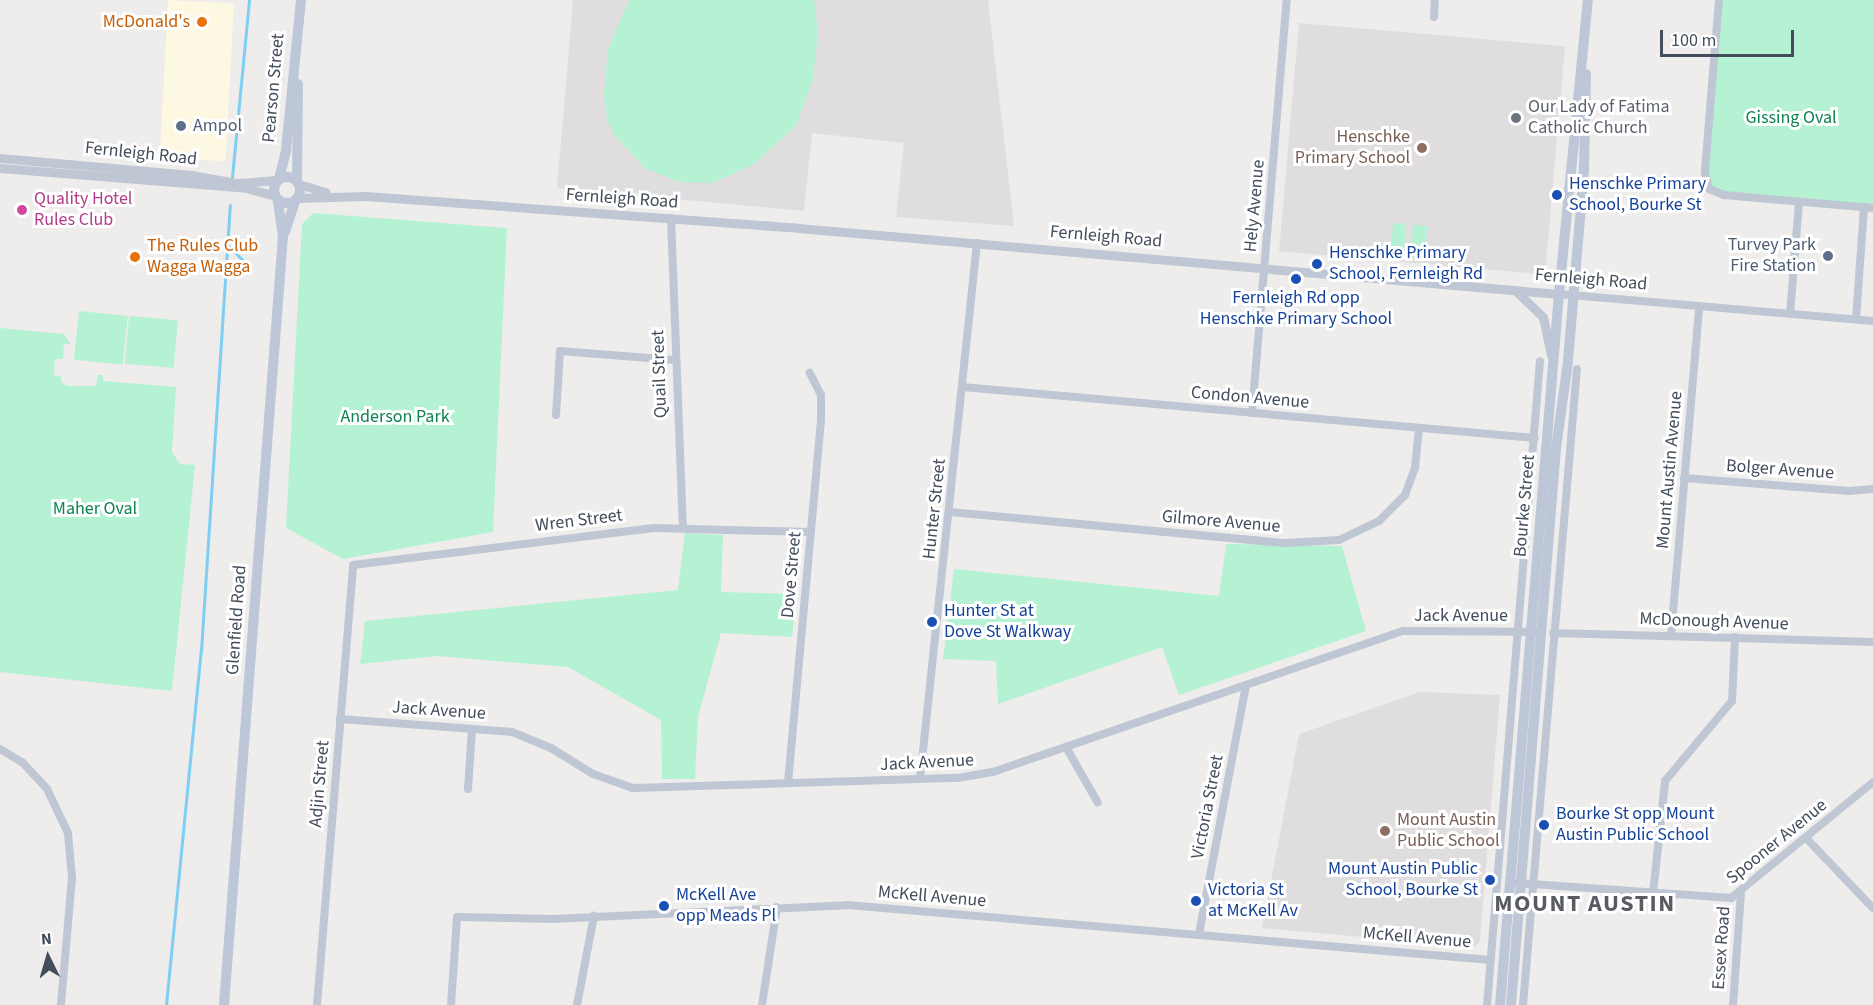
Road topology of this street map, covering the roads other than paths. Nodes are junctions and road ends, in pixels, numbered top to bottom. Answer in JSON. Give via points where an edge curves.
{"nodes":[{"id":1,"x":301,"y":0,"type":"edge"},
{"id":2,"x":1287,"y":0,"type":"edge"},
{"id":3,"x":1435,"y":0,"type":"edge"},
{"id":4,"x":1719,"y":0,"type":"edge"},
{"id":5,"x":1588,"y":5,"type":"edge"},
{"id":6,"x":1434,"y":17,"type":"dead end"},
{"id":7,"x":0,"y":158,"type":"edge"},
{"id":8,"x":0,"y":168,"type":"edge"},
{"id":9,"x":279,"y":179,"type":"junction"},
{"id":10,"x":298,"y":182,"type":"junction"},
{"id":11,"x":336,"y":194,"type":"junction"},
{"id":12,"x":276,"y":198,"type":"junction"},
{"id":13,"x":296,"y":200,"type":"junction"},
{"id":14,"x":1799,"y":202,"type":"junction"},
{"id":15,"x":1869,"y":207,"type":"edge"},
{"id":16,"x":671,"y":218,"type":"junction"},
{"id":17,"x":283,"y":237,"type":"junction"},
{"id":18,"x":977,"y":243,"type":"junction"},
{"id":19,"x":1265,"y":268,"type":"junction"},
{"id":20,"x":1511,"y":290,"type":"junction"},
{"id":21,"x":1559,"y":294,"type":"junction"},
{"id":22,"x":1573,"y":295,"type":"junction"},
{"id":23,"x":1699,"y":307,"type":"junction"},
{"id":24,"x":1790,"y":314,"type":"junction"},
{"id":25,"x":1856,"y":319,"type":"junction"},
{"id":26,"x":1873,"y":321,"type":"edge"},
{"id":27,"x":674,"y":360,"type":"junction"},
{"id":28,"x":1540,"y":361,"type":"dead end"},
{"id":29,"x":1577,"y":369,"type":"dead end"},
{"id":30,"x":810,"y":372,"type":"dead end"},
{"id":31,"x":963,"y":387,"type":"junction"},
{"id":32,"x":1551,"y":399,"type":"junction"},
{"id":33,"x":1252,"y":413,"type":"junction"},
{"id":34,"x":556,"y":415,"type":"dead end"},
{"id":35,"x":1419,"y":428,"type":"junction"},
{"id":36,"x":1535,"y":438,"type":"junction"},
{"id":37,"x":1556,"y":448,"type":"junction"},
{"id":38,"x":1569,"y":450,"type":"junction"},
{"id":39,"x":1684,"y":478,"type":"junction"},
{"id":40,"x":1873,"y":489,"type":"edge"},
{"id":41,"x":950,"y":512,"type":"junction"},
{"id":42,"x":683,"y":528,"type":"junction"},
{"id":43,"x":811,"y":532,"type":"junction"},
{"id":44,"x":352,"y":565,"type":"joint"},
{"id":45,"x":1518,"y":632,"type":"junction"},
{"id":46,"x":1536,"y":633,"type":"junction"},
{"id":47,"x":1553,"y":633,"type":"junction"},
{"id":48,"x":1671,"y":636,"type":"junction"},
{"id":49,"x":1734,"y":637,"type":"junction"},
{"id":50,"x":1873,"y":642,"type":"edge"},
{"id":51,"x":1246,"y":685,"type":"junction"},
{"id":52,"x":340,"y":719,"type":"junction"},
{"id":53,"x":472,"y":729,"type":"junction"},
{"id":54,"x":1066,"y":747,"type":"junction"},
{"id":55,"x":0,"y":749,"type":"edge"},
{"id":56,"x":920,"y":779,"type":"junction"},
{"id":57,"x":1873,"y":782,"type":"edge"},
{"id":58,"x":788,"y":783,"type":"junction"},
{"id":59,"x":468,"y":789,"type":"dead end"},
{"id":60,"x":1098,"y":803,"type":"dead end"},
{"id":61,"x":1806,"y":838,"type":"junction"},
{"id":62,"x":1516,"y":883,"type":"junction"},
{"id":63,"x":1535,"y":884,"type":"junction"},
{"id":64,"x":1653,"y":894,"type":"junction"},
{"id":65,"x":1741,"y":894,"type":"junction"},
{"id":66,"x":777,"y":907,"type":"junction"},
{"id":67,"x":1873,"y":908,"type":"edge"},
{"id":68,"x":594,"y":916,"type":"junction"},
{"id":69,"x":1199,"y":934,"type":"junction"},
{"id":70,"x":1491,"y":960,"type":"junction"},
{"id":71,"x":61,"y":1005,"type":"edge"},
{"id":72,"x":224,"y":1005,"type":"edge"},
{"id":73,"x":317,"y":1005,"type":"edge"},
{"id":74,"x":451,"y":1005,"type":"edge"},
{"id":75,"x":578,"y":1005,"type":"edge"},
{"id":76,"x":762,"y":1005,"type":"edge"},
{"id":77,"x":1487,"y":1005,"type":"edge"},
{"id":78,"x":1500,"y":1005,"type":"edge"},
{"id":79,"x":1511,"y":1005,"type":"edge"},
{"id":80,"x":1523,"y":1005,"type":"edge"},
{"id":81,"x":1733,"y":1005,"type":"edge"}],
"edges":[{"from":1,"to":9,"type":"main road","name":"Pearson Street","via":[[286,150]]},
{"from":1,"to":10,"type":"main road","name":"Pearson Street"},
{"from":2,"to":19,"type":"street","name":"Hely Avenue"},
{"from":3,"to":6,"type":"street"},
{"from":4,"to":14,"type":"street","via":[[1706,182],[1709,189],[1724,195]]},
{"from":5,"to":21,"type":"main road","name":"Bourke Street"},
{"from":5,"to":22,"type":"main road","name":"Bourke Street","via":[[1584,169]]},
{"from":7,"to":9,"type":"street","name":"Fernleigh Road","via":[[191,175],[237,183]]},
{"from":8,"to":12,"type":"street","name":"Fernleigh Road","via":[[246,188]]},
{"from":9,"to":10,"type":"main road","via":[[288,176]]},
{"from":9,"to":12,"type":"main road","name":"Pearson Street"},
{"from":10,"to":11,"type":"street","name":"Fernleigh Road"},
{"from":10,"to":13,"type":"main road","name":"Pearson Street"},
{"from":11,"to":13,"type":"street","name":"Fernleigh Road"},
{"from":11,"to":16,"type":"street","name":"Fernleigh Road"},
{"from":12,"to":13,"type":"main road"},
{"from":12,"to":17,"type":"main road","name":"Glenfield Road"},
{"from":13,"to":17,"type":"main road","name":"Glenfield Road"},
{"from":14,"to":15,"type":"street"},
{"from":14,"to":24,"type":"street"},
{"from":15,"to":25,"type":"street"},
{"from":16,"to":18,"type":"street","name":"Fernleigh Road"},
{"from":16,"to":27,"type":"street","name":"Quail Street"},
{"from":17,"to":72,"type":"main road","name":"Glenfield Road"},
{"from":18,"to":19,"type":"street","name":"Fernleigh Road"},
{"from":18,"to":31,"type":"street","name":"Hunter Street"},
{"from":19,"to":20,"type":"street","name":"Fernleigh Road"},
{"from":19,"to":33,"type":"street","name":"Hely Avenue"},
{"from":20,"to":21,"type":"street","name":"Fernleigh Road"},
{"from":20,"to":32,"type":"street","via":[[1533,303],[1547,327]]},
{"from":21,"to":22,"type":"street","name":"Fernleigh Road"},
{"from":21,"to":32,"type":"main road","name":"Bourke Street"},
{"from":22,"to":23,"type":"street","name":"Fernleigh Road"},
{"from":22,"to":37,"type":"main road","name":"Bourke Street"},
{"from":23,"to":24,"type":"street","name":"Fernleigh Road"},
{"from":23,"to":39,"type":"street","name":"Mount Austin Avenue"},
{"from":24,"to":25,"type":"street","name":"Fernleigh Road"},
{"from":25,"to":26,"type":"street","name":"Fernleigh Road"},
{"from":27,"to":34,"type":"street","via":[[560,351]]},
{"from":27,"to":42,"type":"street","name":"Quail Street"},
{"from":28,"to":36,"type":"street","name":"Bourke Street"},
{"from":29,"to":38,"type":"street"},
{"from":30,"to":43,"type":"street","name":"Dove Street","via":[[818,387],[821,407]]},
{"from":31,"to":33,"type":"street","name":"Condon Avenue"},
{"from":31,"to":41,"type":"street","name":"Hunter Street"},
{"from":32,"to":46,"type":"main road","name":"Bourke Street"},
{"from":33,"to":35,"type":"street","name":"Condon Avenue"},
{"from":35,"to":36,"type":"street","name":"Condon Avenue"},
{"from":35,"to":41,"type":"street","name":"Gilmore Avenue","via":[[1415,466],[1405,495],[1379,520],[1340,540],[1286,543]]},
{"from":36,"to":45,"type":"street","name":"Bourke Street"},
{"from":37,"to":38,"type":"street","name":"Bourke Street"},
{"from":37,"to":46,"type":"main road","name":"Bourke Street"},
{"from":38,"to":47,"type":"street"},
{"from":39,"to":40,"type":"street","name":"Bolger Avenue","via":[[1848,491]]},
{"from":39,"to":48,"type":"street","name":"Mount Austin Avenue"},
{"from":41,"to":56,"type":"street","name":"Hunter Street"},
{"from":42,"to":43,"type":"street","name":"Wren Street"},
{"from":42,"to":44,"type":"street","name":"Wren Street","via":[[633,529]]},
{"from":43,"to":58,"type":"street","name":"Dove Street"},
{"from":44,"to":52,"type":"street","name":"Adjin Street"},
{"from":45,"to":46,"type":"street","name":"Jack Avenue"},
{"from":45,"to":51,"type":"street","name":"Jack Avenue","via":[[1403,631]]},
{"from":45,"to":70,"type":"street","name":"Bourke Street"},
{"from":46,"to":62,"type":"main road","name":"Bourke Street"},
{"from":47,"to":48,"type":"street","name":"McDonough Avenue"},
{"from":47,"to":63,"type":"street"},
{"from":48,"to":49,"type":"street","name":"McDonough Avenue"},
{"from":49,"to":50,"type":"street","name":"McDonough Avenue"},
{"from":49,"to":64,"type":"street","via":[[1732,701],[1665,781]]},
{"from":51,"to":54,"type":"street","name":"Jack Avenue"},
{"from":51,"to":69,"type":"street","name":"Victoria Street"},
{"from":52,"to":53,"type":"street","name":"Jack Avenue"},
{"from":52,"to":73,"type":"street","name":"Adjin Street"},
{"from":53,"to":58,"type":"street","name":"Jack Avenue","via":[[530,737],[593,774],[633,788]]},
{"from":53,"to":59,"type":"street"},
{"from":54,"to":56,"type":"street","name":"Jack Avenue","via":[[976,777]]},
{"from":54,"to":60,"type":"street"},
{"from":55,"to":71,"type":"street","via":[[22,762],[47,789],[68,833],[72,878]]},
{"from":56,"to":58,"type":"street","name":"Jack Avenue"},
{"from":57,"to":61,"type":"street","name":"Spooner Avenue"},
{"from":61,"to":65,"type":"street","name":"Spooner Avenue"},
{"from":61,"to":67,"type":"street"},
{"from":62,"to":63,"type":"street","name":"Spooner Avenue"},
{"from":62,"to":78,"type":"main road","name":"Bourke Street"},
{"from":62,"to":79,"type":"main road","name":"Bourke Street"},
{"from":63,"to":64,"type":"street","name":"Spooner Avenue"},
{"from":63,"to":80,"type":"street"},
{"from":64,"to":65,"type":"street","name":"Spooner Avenue","via":[[1719,900]]},
{"from":65,"to":81,"type":"street","name":"Essex Road"},
{"from":66,"to":68,"type":"street","name":"McKell Avenue"},
{"from":66,"to":69,"type":"street","name":"McKell Avenue","via":[[847,905]]},
{"from":66,"to":76,"type":"street"},
{"from":68,"to":74,"type":"street","name":"McKell Avenue","via":[[457,917]]},
{"from":68,"to":75,"type":"street"},
{"from":69,"to":70,"type":"street","name":"McKell Avenue"},
{"from":70,"to":77,"type":"street","name":"Bourke Street"}]}
